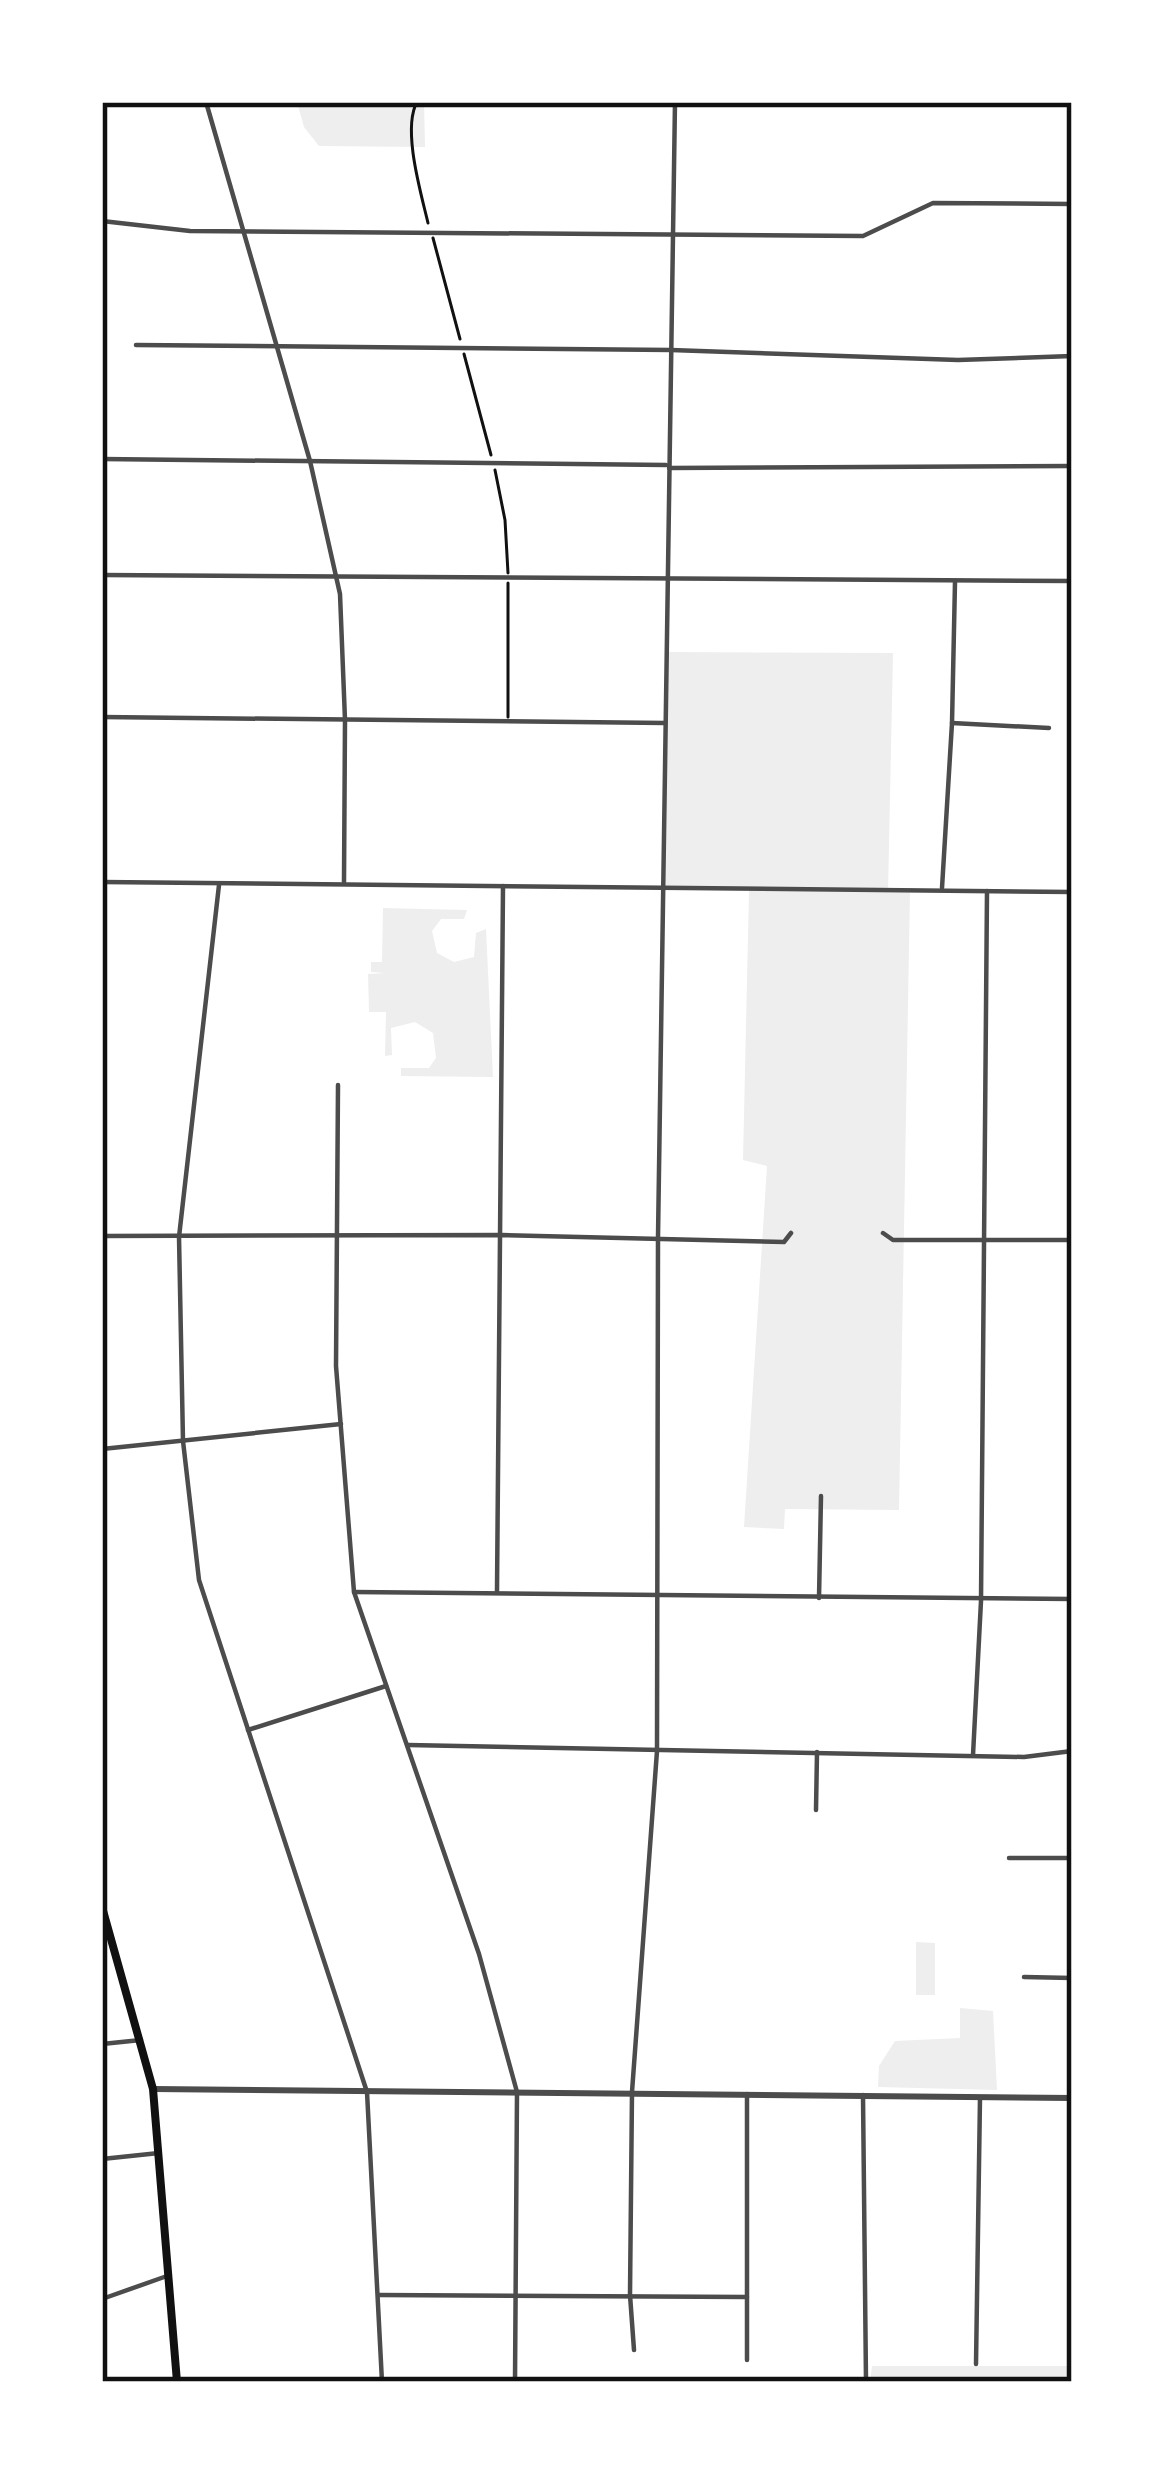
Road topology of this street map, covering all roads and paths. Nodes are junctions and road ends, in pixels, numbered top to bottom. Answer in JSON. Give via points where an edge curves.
{"nodes":[{"id":1,"x":206,"y":102,"type":"edge"},
{"id":2,"x":416,"y":102,"type":"edge"},
{"id":3,"x":675,"y":102,"type":"edge"},
{"id":4,"x":1072,"y":204,"type":"edge"},
{"id":5,"x":102,"y":221,"type":"edge"},
{"id":6,"x":246,"y":231,"type":"junction"},
{"id":7,"x":431,"y":231,"type":"junction"},
{"id":8,"x":673,"y":236,"type":"junction"},
{"id":9,"x":136,"y":345,"type":"dead end"},
{"id":10,"x":274,"y":345,"type":"junction"},
{"id":11,"x":462,"y":348,"type":"junction"},
{"id":12,"x":671,"y":350,"type":"junction"},
{"id":13,"x":1072,"y":356,"type":"edge"},
{"id":14,"x":102,"y":460,"type":"edge"},
{"id":15,"x":310,"y":461,"type":"junction"},
{"id":16,"x":494,"y":463,"type":"junction"},
{"id":17,"x":669,"y":466,"type":"junction"},
{"id":18,"x":1072,"y":466,"type":"edge"},
{"id":19,"x":102,"y":575,"type":"edge"},
{"id":20,"x":336,"y":577,"type":"junction"},
{"id":21,"x":508,"y":579,"type":"junction"},
{"id":22,"x":668,"y":580,"type":"junction"},
{"id":23,"x":1072,"y":581,"type":"edge"},
{"id":24,"x":955,"y":582,"type":"junction"},
{"id":25,"x":102,"y":717,"type":"edge"},
{"id":26,"x":345,"y":720,"type":"junction"},
{"id":27,"x":508,"y":721,"type":"junction"},
{"id":28,"x":665,"y":723,"type":"junction"},
{"id":29,"x":952,"y":723,"type":"junction"},
{"id":30,"x":1049,"y":728,"type":"dead end"},
{"id":31,"x":102,"y":882,"type":"edge"},
{"id":32,"x":344,"y":884,"type":"junction"},
{"id":33,"x":219,"y":885,"type":"junction"},
{"id":34,"x":503,"y":886,"type":"junction"},
{"id":35,"x":665,"y":887,"type":"junction"},
{"id":36,"x":942,"y":891,"type":"junction"},
{"id":37,"x":987,"y":891,"type":"junction"},
{"id":38,"x":1072,"y":892,"type":"edge"},
{"id":39,"x":338,"y":1085,"type":"dead end"},
{"id":40,"x":791,"y":1233,"type":"dead end"},
{"id":41,"x":883,"y":1233,"type":"dead end"},
{"id":42,"x":502,"y":1235,"type":"junction"},
{"id":43,"x":102,"y":1236,"type":"edge"},
{"id":44,"x":337,"y":1237,"type":"junction"},
{"id":45,"x":658,"y":1237,"type":"junction"},
{"id":46,"x":179,"y":1238,"type":"junction"},
{"id":47,"x":983,"y":1240,"type":"junction"},
{"id":48,"x":1072,"y":1240,"type":"edge"},
{"id":49,"x":341,"y":1424,"type":"junction"},
{"id":50,"x":183,"y":1441,"type":"junction"},
{"id":51,"x":102,"y":1449,"type":"edge"},
{"id":52,"x":821,"y":1496,"type":"dead end"},
{"id":53,"x":354,"y":1592,"type":"junction"},
{"id":54,"x":497,"y":1592,"type":"junction"},
{"id":55,"x":657,"y":1593,"type":"junction"},
{"id":56,"x":819,"y":1598,"type":"junction"},
{"id":57,"x":1072,"y":1599,"type":"edge"},
{"id":58,"x":981,"y":1600,"type":"junction"},
{"id":59,"x":387,"y":1686,"type":"junction"},
{"id":60,"x":248,"y":1730,"type":"junction"},
{"id":61,"x":408,"y":1744,"type":"junction"},
{"id":62,"x":657,"y":1750,"type":"junction"},
{"id":63,"x":1072,"y":1750,"type":"edge"},
{"id":64,"x":817,"y":1752,"type":"junction"},
{"id":65,"x":973,"y":1755,"type":"junction"},
{"id":66,"x":816,"y":1810,"type":"dead end"},
{"id":67,"x":1009,"y":1858,"type":"dead end"},
{"id":68,"x":1072,"y":1858,"type":"edge"},
{"id":69,"x":102,"y":1907,"type":"edge"},
{"id":70,"x":106,"y":1933,"type":"edge"},
{"id":71,"x":1024,"y":1977,"type":"dead end"},
{"id":72,"x":1072,"y":1978,"type":"edge"},
{"id":73,"x":141,"y":2040,"type":"junction"},
{"id":74,"x":102,"y":2044,"type":"edge"},
{"id":75,"x":153,"y":2089,"type":"junction"},
{"id":76,"x":368,"y":2092,"type":"junction"},
{"id":77,"x":517,"y":2092,"type":"junction"},
{"id":78,"x":632,"y":2092,"type":"junction"},
{"id":79,"x":747,"y":2094,"type":"junction"},
{"id":80,"x":863,"y":2095,"type":"junction"},
{"id":81,"x":980,"y":2098,"type":"junction"},
{"id":82,"x":1072,"y":2098,"type":"edge"},
{"id":83,"x":159,"y":2153,"type":"junction"},
{"id":84,"x":102,"y":2159,"type":"edge"},
{"id":85,"x":167,"y":2276,"type":"junction"},
{"id":86,"x":379,"y":2295,"type":"junction"},
{"id":87,"x":516,"y":2295,"type":"junction"},
{"id":88,"x":629,"y":2296,"type":"junction"},
{"id":89,"x":747,"y":2296,"type":"junction"},
{"id":90,"x":102,"y":2299,"type":"edge"},
{"id":91,"x":634,"y":2350,"type":"dead end"},
{"id":92,"x":747,"y":2360,"type":"dead end"},
{"id":93,"x":976,"y":2364,"type":"dead end"},
{"id":94,"x":177,"y":2382,"type":"edge"},
{"id":95,"x":382,"y":2382,"type":"edge"},
{"id":96,"x":515,"y":2382,"type":"edge"},
{"id":97,"x":866,"y":2382,"type":"edge"}],
"edges":[{"from":1,"to":6,"type":"street"},
{"from":2,"to":7,"type":"path","via":[[413,147]]},
{"from":3,"to":8,"type":"street"},
{"from":4,"to":8,"type":"street","via":[[933,203],[863,236]]},
{"from":5,"to":6,"type":"street"},
{"from":6,"to":7,"type":"street"},
{"from":6,"to":10,"type":"street"},
{"from":7,"to":8,"type":"street"},
{"from":7,"to":11,"type":"path"},
{"from":8,"to":12,"type":"street"},
{"from":9,"to":10,"type":"street"},
{"from":10,"to":11,"type":"street"},
{"from":10,"to":15,"type":"street"},
{"from":11,"to":12,"type":"street"},
{"from":11,"to":16,"type":"path"},
{"from":12,"to":13,"type":"street","via":[[958,361]]},
{"from":12,"to":17,"type":"street"},
{"from":14,"to":15,"type":"street"},
{"from":15,"to":16,"type":"street"},
{"from":15,"to":20,"type":"street"},
{"from":16,"to":17,"type":"street"},
{"from":16,"to":21,"type":"path"},
{"from":17,"to":18,"type":"street"},
{"from":17,"to":22,"type":"street"},
{"from":19,"to":20,"type":"street"},
{"from":20,"to":21,"type":"street"},
{"from":20,"to":26,"type":"street"},
{"from":21,"to":22,"type":"street"},
{"from":21,"to":27,"type":"path"},
{"from":22,"to":24,"type":"street"},
{"from":22,"to":28,"type":"street"},
{"from":23,"to":24,"type":"street"},
{"from":24,"to":29,"type":"street"},
{"from":25,"to":26,"type":"street"},
{"from":26,"to":27,"type":"street"},
{"from":26,"to":32,"type":"street"},
{"from":27,"to":28,"type":"street"},
{"from":28,"to":35,"type":"street"},
{"from":29,"to":30,"type":"street"},
{"from":29,"to":36,"type":"street"},
{"from":31,"to":33,"type":"street"},
{"from":32,"to":33,"type":"street"},
{"from":32,"to":34,"type":"street"},
{"from":33,"to":46,"type":"street"},
{"from":34,"to":35,"type":"street"},
{"from":34,"to":42,"type":"street"},
{"from":35,"to":36,"type":"street"},
{"from":35,"to":45,"type":"street"},
{"from":36,"to":37,"type":"street"},
{"from":37,"to":38,"type":"street"},
{"from":37,"to":47,"type":"street"},
{"from":39,"to":44,"type":"street"},
{"from":40,"to":45,"type":"street","via":[[784,1242]]},
{"from":41,"to":47,"type":"street","via":[[893,1240]]},
{"from":42,"to":44,"type":"street"},
{"from":42,"to":45,"type":"street"},
{"from":42,"to":54,"type":"street"},
{"from":43,"to":46,"type":"street"},
{"from":44,"to":46,"type":"street"},
{"from":44,"to":49,"type":"street"},
{"from":45,"to":55,"type":"street"},
{"from":46,"to":50,"type":"street"},
{"from":47,"to":48,"type":"street"},
{"from":47,"to":58,"type":"street"},
{"from":49,"to":50,"type":"street"},
{"from":49,"to":53,"type":"street"},
{"from":50,"to":51,"type":"street"},
{"from":50,"to":60,"type":"street","via":[[199,1580]]},
{"from":52,"to":56,"type":"street"},
{"from":53,"to":54,"type":"street"},
{"from":53,"to":59,"type":"street"},
{"from":54,"to":55,"type":"street"},
{"from":55,"to":56,"type":"street"},
{"from":55,"to":62,"type":"street"},
{"from":56,"to":58,"type":"street"},
{"from":57,"to":58,"type":"street"},
{"from":58,"to":65,"type":"street"},
{"from":59,"to":60,"type":"street"},
{"from":59,"to":61,"type":"street"},
{"from":60,"to":76,"type":"street"},
{"from":61,"to":62,"type":"street"},
{"from":61,"to":77,"type":"street"},
{"from":62,"to":64,"type":"street"},
{"from":62,"to":78,"type":"street"},
{"from":63,"to":65,"type":"street"},
{"from":64,"to":65,"type":"street"},
{"from":64,"to":66,"type":"street"},
{"from":67,"to":68,"type":"street"},
{"from":69,"to":70,"type":"main road"},
{"from":70,"to":73,"type":"main road"},
{"from":71,"to":72,"type":"street"},
{"from":73,"to":74,"type":"street"},
{"from":73,"to":75,"type":"main road"},
{"from":75,"to":76,"type":"street"},
{"from":75,"to":83,"type":"main road"},
{"from":76,"to":77,"type":"street"},
{"from":76,"to":86,"type":"street"},
{"from":77,"to":78,"type":"street"},
{"from":77,"to":87,"type":"street"},
{"from":78,"to":79,"type":"street"},
{"from":78,"to":88,"type":"street"},
{"from":79,"to":80,"type":"street"},
{"from":79,"to":89,"type":"street"},
{"from":80,"to":81,"type":"street"},
{"from":80,"to":97,"type":"street"},
{"from":81,"to":82,"type":"street"},
{"from":81,"to":93,"type":"street"},
{"from":83,"to":84,"type":"street"},
{"from":83,"to":85,"type":"main road"},
{"from":85,"to":90,"type":"street"},
{"from":85,"to":94,"type":"main road"},
{"from":86,"to":87,"type":"street"},
{"from":86,"to":95,"type":"street"},
{"from":87,"to":88,"type":"street"},
{"from":87,"to":96,"type":"street"},
{"from":88,"to":89,"type":"street"},
{"from":88,"to":91,"type":"street"},
{"from":89,"to":92,"type":"street"}]}
